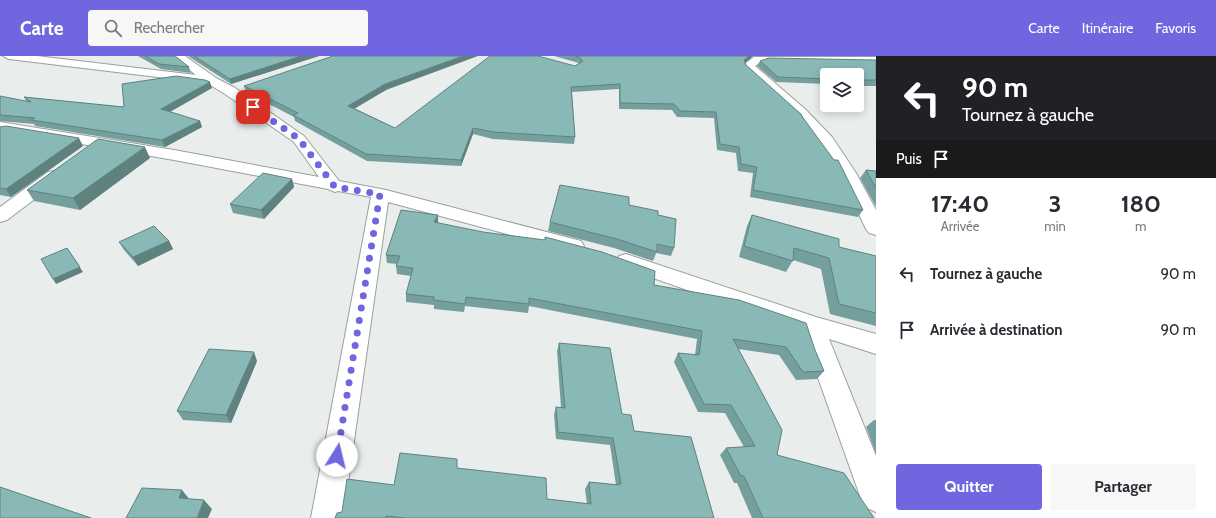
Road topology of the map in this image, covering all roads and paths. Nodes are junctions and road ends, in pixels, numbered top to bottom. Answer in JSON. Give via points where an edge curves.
{"nodes":[{"id":1,"x":9,"y":56,"type":"edge"},
{"id":2,"x":178,"y":56,"type":"edge"},
{"id":3,"x":799,"y":57,"type":"edge"},
{"id":4,"x":876,"y":60,"type":"edge"},
{"id":5,"x":212,"y":81,"type":"junction"},
{"id":6,"x":0,"y":126,"type":"edge"},
{"id":7,"x":98,"y":144,"type":"junction"},
{"id":8,"x":335,"y":187,"type":"junction"},
{"id":9,"x":380,"y":194,"type":"junction"},
{"id":10,"x":0,"y":216,"type":"edge"},
{"id":11,"x":876,"y":229,"type":"edge"},
{"id":12,"x":812,"y":324,"type":"junction"},
{"id":13,"x":876,"y":344,"type":"edge"},
{"id":14,"x":876,"y":496,"type":"edge"},
{"id":15,"x":327,"y":518,"type":"edge"}],
"edges":[{"from":1,"to":5,"type":"street"},
{"from":2,"to":5,"type":"street"},
{"from":3,"to":4,"type":"street"},
{"from":3,"to":11,"type":"street","via":[[758,59],[749,65],[750,69],[803,113],[827,140],[850,175]]},
{"from":5,"to":8,"type":"street","via":[[236,88],[299,139]]},
{"from":6,"to":7,"type":"street"},
{"from":7,"to":8,"type":"street","via":[[174,155]]},
{"from":7,"to":10,"type":"street"},
{"from":8,"to":9,"type":"street"},
{"from":9,"to":12,"type":"street","via":[[600,252]]},
{"from":9,"to":15,"type":"street"},
{"from":12,"to":13,"type":"street"},
{"from":12,"to":14,"type":"street"}]}
